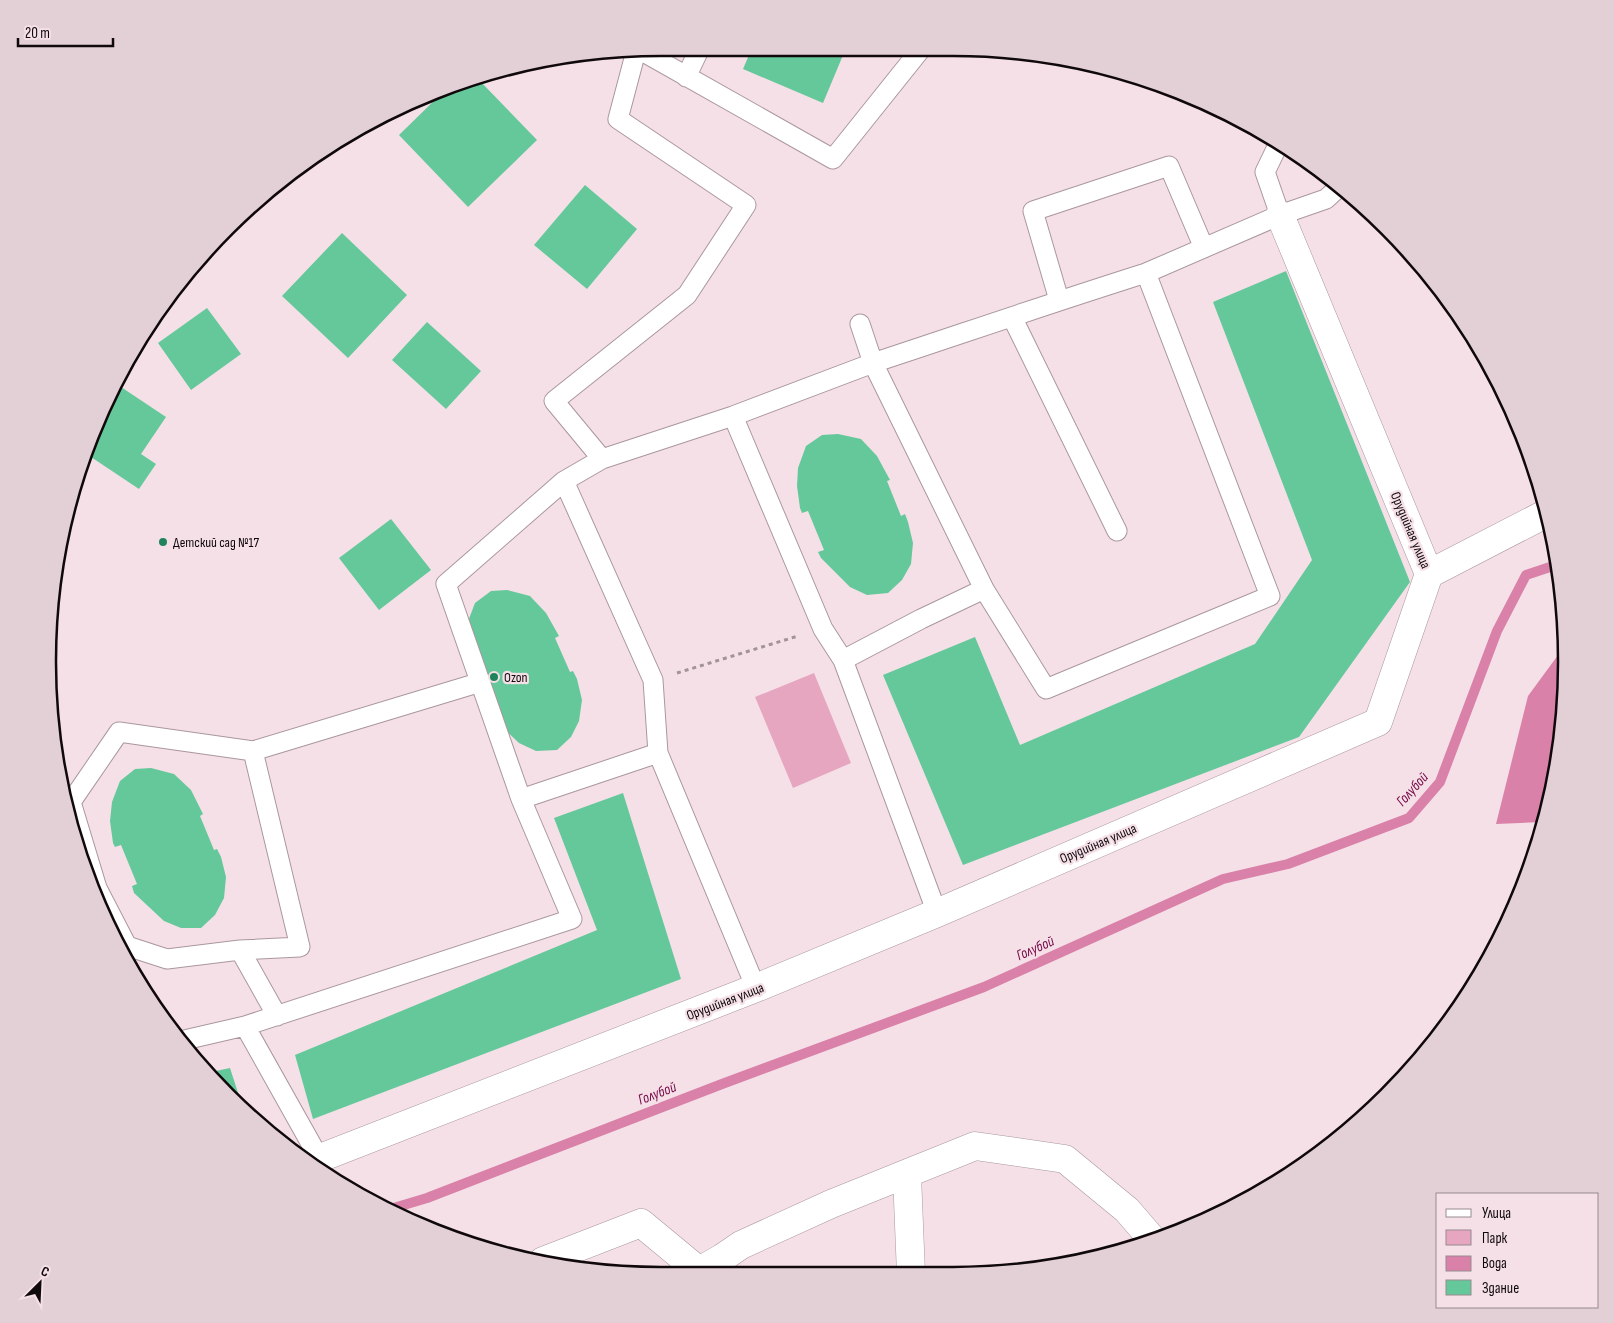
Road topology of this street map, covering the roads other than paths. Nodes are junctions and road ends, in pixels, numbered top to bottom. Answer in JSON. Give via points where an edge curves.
{"nodes":[{"id":1,"x":696,"y":56,"type":"edge"},
{"id":2,"x":915,"y":56,"type":"edge"},
{"id":3,"x":634,"y":57,"type":"edge"},
{"id":4,"x":652,"y":57,"type":"edge"},
{"id":5,"x":686,"y":76,"type":"junction"},
{"id":6,"x":1276,"y":150,"type":"edge"},
{"id":7,"x":1334,"y":192,"type":"edge"},
{"id":8,"x":1280,"y":215,"type":"junction"},
{"id":9,"x":1204,"y":248,"type":"junction"},
{"id":10,"x":1146,"y":274,"type":"junction"},
{"id":11,"x":1059,"y":300,"type":"junction"},
{"id":12,"x":1012,"y":317,"type":"junction"},
{"id":13,"x":860,"y":324,"type":"dead end"},
{"id":14,"x":873,"y":363,"type":"junction"},
{"id":15,"x":733,"y":416,"type":"junction"},
{"id":16,"x":602,"y":459,"type":"junction"},
{"id":17,"x":564,"y":481,"type":"junction"},
{"id":18,"x":1540,"y":517,"type":"edge"},
{"id":19,"x":1117,"y":531,"type":"dead end"},
{"id":20,"x":1429,"y":574,"type":"junction"},
{"id":21,"x":984,"y":589,"type":"junction"},
{"id":22,"x":843,"y":660,"type":"junction"},
{"id":23,"x":481,"y":682,"type":"junction"},
{"id":24,"x":253,"y":751,"type":"junction"},
{"id":25,"x":658,"y":753,"type":"junction"},
{"id":26,"x":521,"y":799,"type":"junction"},
{"id":27,"x":73,"y":800,"type":"edge"},
{"id":28,"x":937,"y":913,"type":"junction"},
{"id":29,"x":128,"y":946,"type":"edge"},
{"id":30,"x":240,"y":950,"type":"junction"},
{"id":31,"x":756,"y":988,"type":"junction"},
{"id":32,"x":276,"y":1016,"type":"junction"},
{"id":33,"x":245,"y":1026,"type":"junction"},
{"id":34,"x":188,"y":1039,"type":"edge"},
{"id":35,"x":313,"y":1156,"type":"edge"},
{"id":36,"x":317,"y":1159,"type":"edge"},
{"id":37,"x":907,"y":1175,"type":"junction"},
{"id":38,"x":1148,"y":1235,"type":"edge"},
{"id":39,"x":554,"y":1257,"type":"edge"},
{"id":40,"x":694,"y":1267,"type":"edge"},
{"id":41,"x":706,"y":1267,"type":"edge"},
{"id":42,"x":911,"y":1267,"type":"edge"}],
"edges":[{"from":1,"to":5,"type":"lane"},
{"from":2,"to":5,"type":"lane","via":[[833,159]]},
{"from":3,"to":16,"type":"lane","via":[[618,119],[746,206],[687,295],[554,401]]},
{"from":4,"to":5,"type":"lane"},
{"from":6,"to":8,"type":"lane","via":[[1266,172]]},
{"from":7,"to":8,"type":"lane","via":[[1326,199]]},
{"from":8,"to":9,"type":"lane"},
{"from":8,"to":20,"type":"street","name":"Орудийная улица"},
{"from":9,"to":10,"type":"lane"},
{"from":9,"to":11,"type":"lane","via":[[1169,166],[1033,211]]},
{"from":10,"to":11,"type":"lane"},
{"from":10,"to":21,"type":"lane","via":[[1270,596],[1046,689]]},
{"from":11,"to":12,"type":"lane"},
{"from":12,"to":14,"type":"lane"},
{"from":12,"to":19,"type":"lane"},
{"from":13,"to":14,"type":"lane"},
{"from":14,"to":15,"type":"lane"},
{"from":14,"to":21,"type":"lane"},
{"from":15,"to":16,"type":"lane"},
{"from":15,"to":22,"type":"lane","via":[[823,629]]},
{"from":16,"to":17,"type":"lane"},
{"from":17,"to":23,"type":"lane","via":[[446,584]]},
{"from":17,"to":25,"type":"lane","via":[[653,680]]},
{"from":18,"to":20,"type":"street"},
{"from":20,"to":28,"type":"street","name":"Орудийная улица","via":[[1378,722]]},
{"from":21,"to":22,"type":"lane"},
{"from":22,"to":28,"type":"lane"},
{"from":23,"to":24,"type":"lane"},
{"from":23,"to":26,"type":"lane"},
{"from":24,"to":27,"type":"lane","via":[[119,732]]},
{"from":24,"to":30,"type":"lane","via":[[300,947]]},
{"from":25,"to":26,"type":"lane"},
{"from":25,"to":31,"type":"lane"},
{"from":26,"to":32,"type":"lane","via":[[572,920]]},
{"from":28,"to":31,"type":"street","name":"Орудийная улица"},
{"from":29,"to":30,"type":"lane","via":[[166,959]]},
{"from":30,"to":32,"type":"lane"},
{"from":31,"to":36,"type":"street","name":"Орудийная улица"},
{"from":32,"to":33,"type":"lane"},
{"from":33,"to":34,"type":"lane"},
{"from":33,"to":35,"type":"lane"},
{"from":37,"to":38,"type":"street","via":[[975,1146],[1065,1159],[1127,1210]]},
{"from":37,"to":41,"type":"street","via":[[831,1204],[741,1245]]},
{"from":37,"to":42,"type":"street"},
{"from":39,"to":40,"type":"street","via":[[641,1223]]}]}
